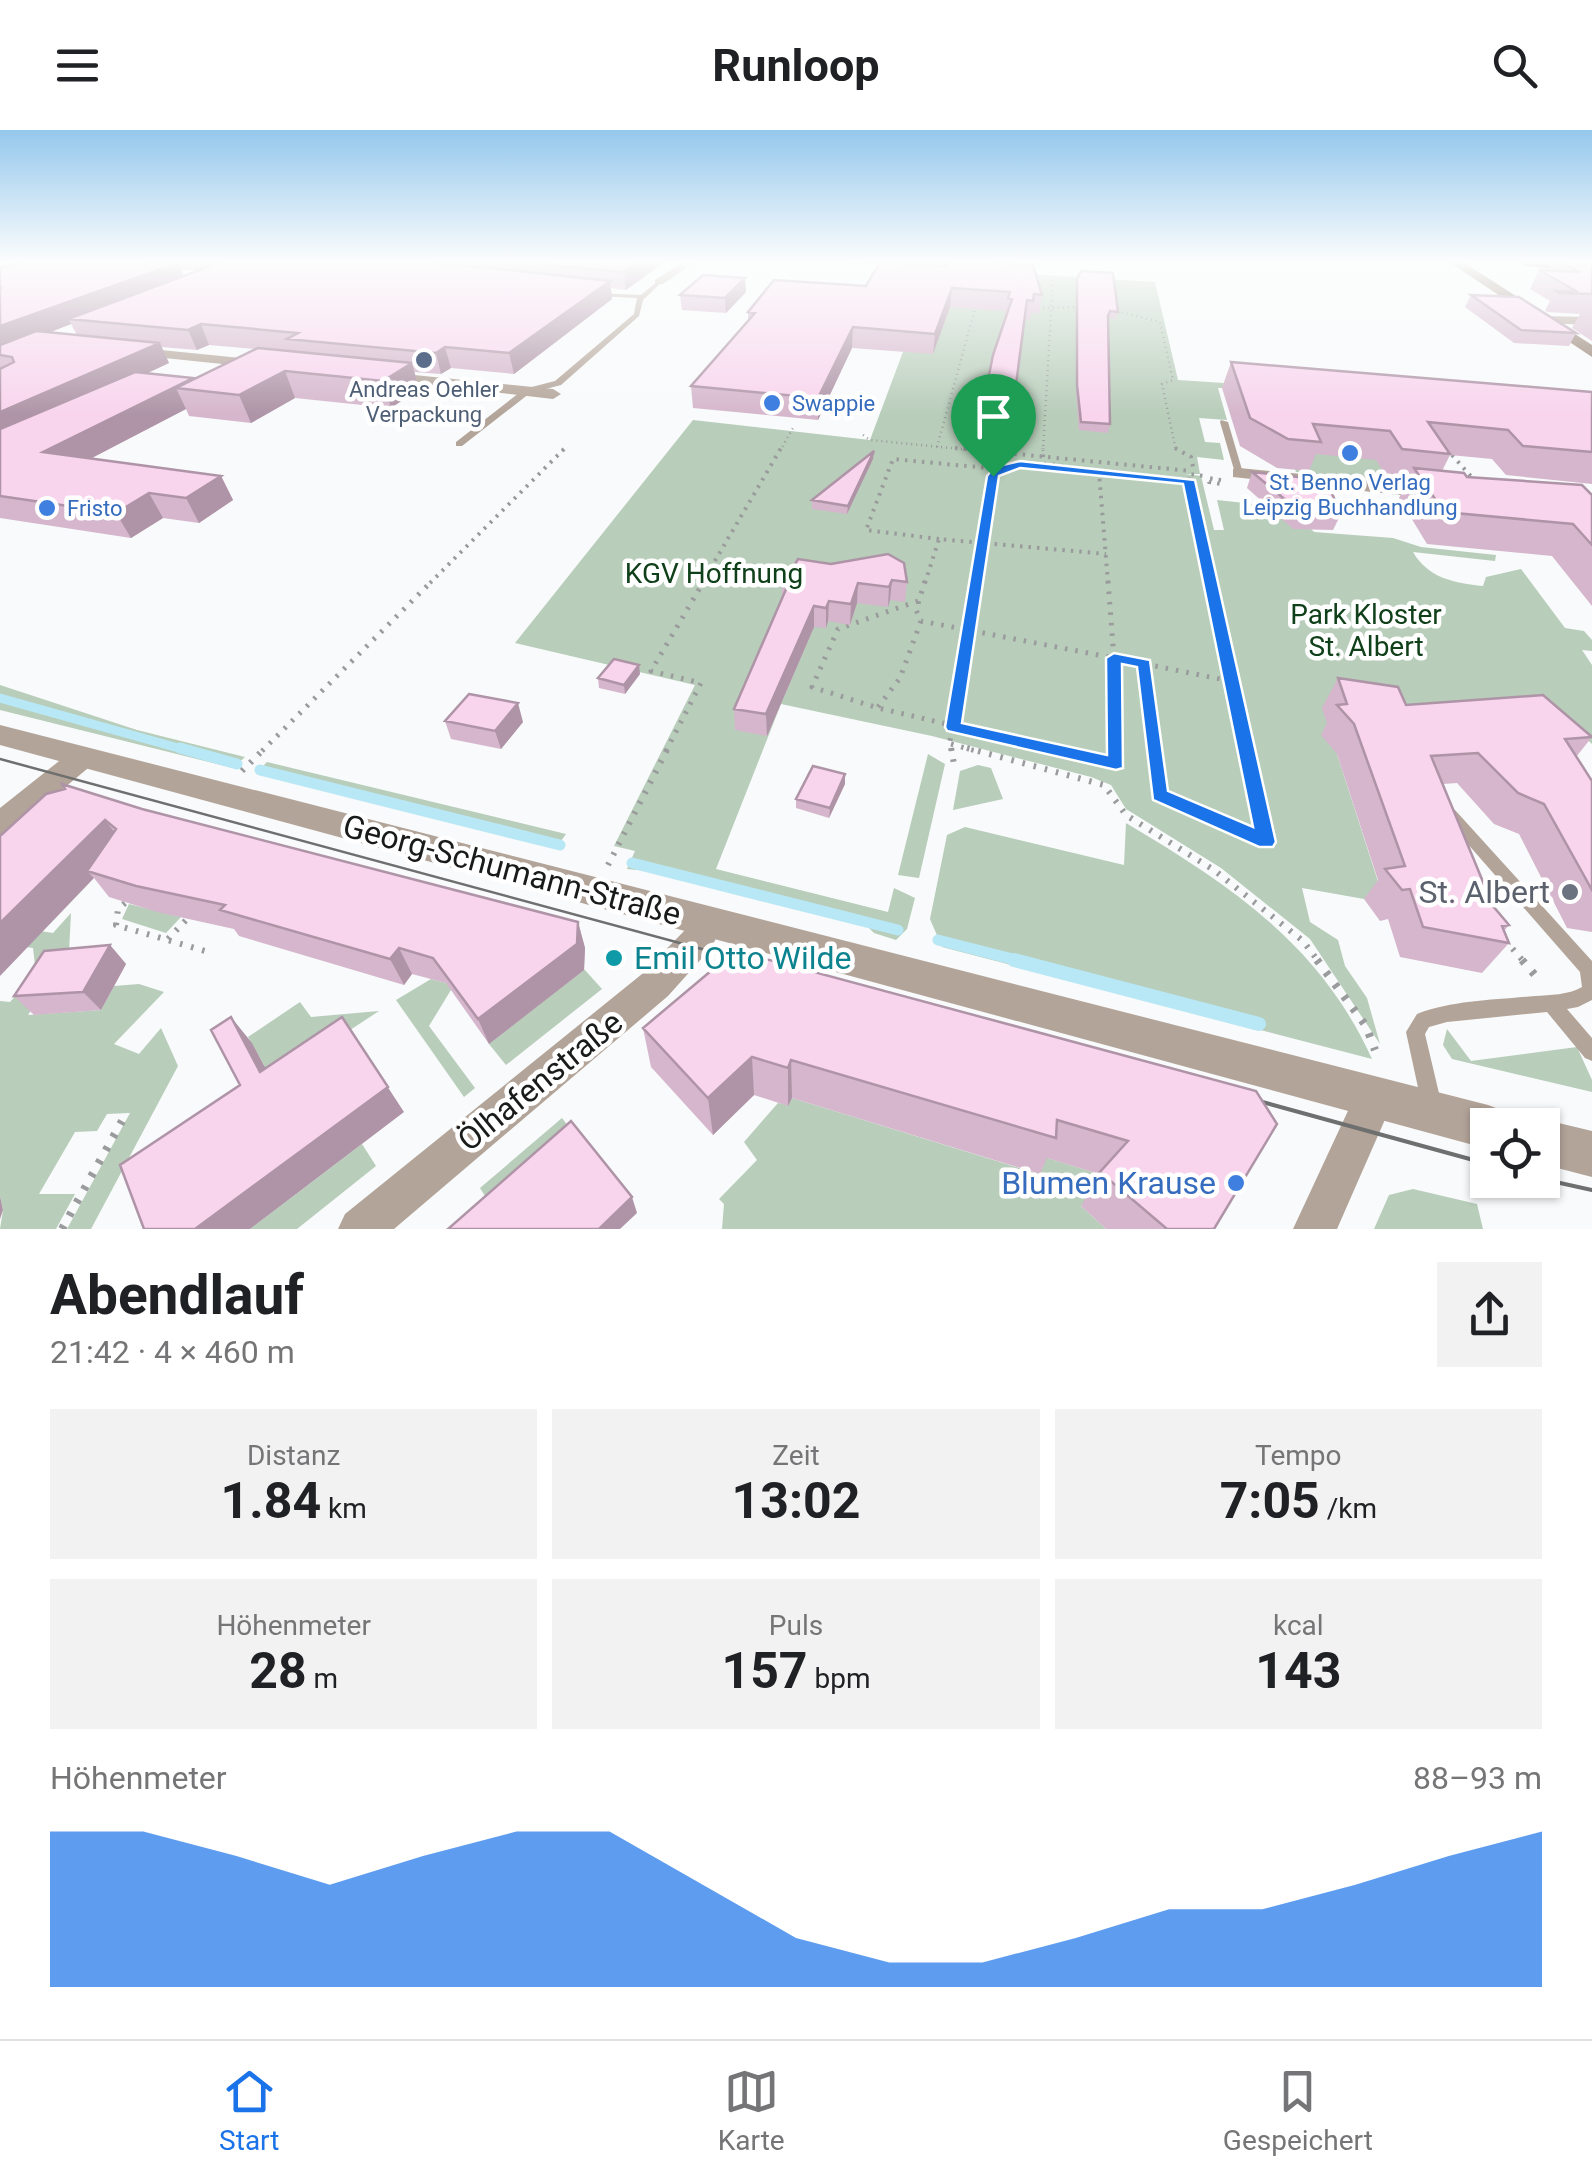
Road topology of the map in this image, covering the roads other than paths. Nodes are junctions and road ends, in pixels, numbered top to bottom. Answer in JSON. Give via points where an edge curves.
{"nodes":[{"id":1,"x":637,"y":313,"type":"edge"},
{"id":2,"x":1533,"y":313,"type":"edge"},
{"id":3,"x":1542,"y":319,"type":"junction"},
{"id":4,"x":1592,"y":322,"type":"edge"},
{"id":5,"x":115,"y":350,"type":"edge"},
{"id":6,"x":1592,"y":352,"type":"edge"},
{"id":7,"x":199,"y":358,"type":"junction"},
{"id":8,"x":282,"y":366,"type":"edge"},
{"id":9,"x":164,"y":375,"type":"edge"},
{"id":10,"x":369,"y":375,"type":"edge"},
{"id":11,"x":528,"y":390,"type":"junction"},
{"id":12,"x":553,"y":394,"type":"dead end"},
{"id":13,"x":1224,"y":422,"type":"dead end"},
{"id":14,"x":459,"y":444,"type":"dead end"},
{"id":15,"x":1239,"y":472,"type":"joint"},
{"id":16,"x":1490,"y":499,"type":"edge"},
{"id":17,"x":0,"y":735,"type":"edge"},
{"id":18,"x":83,"y":757,"type":"junction"},
{"id":19,"x":1440,"y":802,"type":"edge"},
{"id":20,"x":0,"y":824,"type":"edge"},
{"id":21,"x":708,"y":921,"type":"junction"},
{"id":22,"x":1555,"y":1003,"type":"junction"},
{"id":23,"x":1592,"y":1052,"type":"edge"},
{"id":24,"x":1374,"y":1098,"type":"junction"},
{"id":25,"x":1433,"y":1113,"type":"junction"},
{"id":26,"x":1470,"y":1122,"type":"edge"},
{"id":27,"x":1560,"y":1146,"type":"edge"},
{"id":28,"x":1592,"y":1154,"type":"edge"},
{"id":29,"x":360,"y":1229,"type":"edge"},
{"id":30,"x":1315,"y":1229,"type":"edge"}],
"edges":[{"from":1,"to":11,"type":"lane","via":[[558,383]]},
{"from":2,"to":3,"type":"main road"},
{"from":3,"to":4,"type":"street"},
{"from":3,"to":6,"type":"main road"},
{"from":5,"to":7,"type":"street"},
{"from":7,"to":8,"type":"street"},
{"from":7,"to":9,"type":"street"},
{"from":10,"to":11,"type":"street"},
{"from":11,"to":12,"type":"street"},
{"from":11,"to":14,"type":"lane"},
{"from":13,"to":15,"type":"lane"},
{"from":15,"to":16,"type":"street"},
{"from":17,"to":18,"type":"street","name":"Georg-Schumann-Straße"},
{"from":18,"to":20,"type":"street"},
{"from":18,"to":21,"type":"street","name":"Georg-Schumann-Straße"},
{"from":19,"to":22,"type":"lane","via":[[1588,970],[1591,991]]},
{"from":21,"to":24,"type":"street","name":"Georg-Schumann-Straße"},
{"from":21,"to":29,"type":"street","name":"Ölhafenstraße","via":[[655,986]]},
{"from":22,"to":23,"type":"lane"},
{"from":22,"to":25,"type":"lane","via":[[1424,1020],[1415,1032]]},
{"from":24,"to":25,"type":"street","name":"Georg-Schumann-Straße"},
{"from":24,"to":30,"type":"street"},
{"from":25,"to":26,"type":"street","name":"Georg-Schumann-Straße"},
{"from":27,"to":28,"type":"street"}]}
